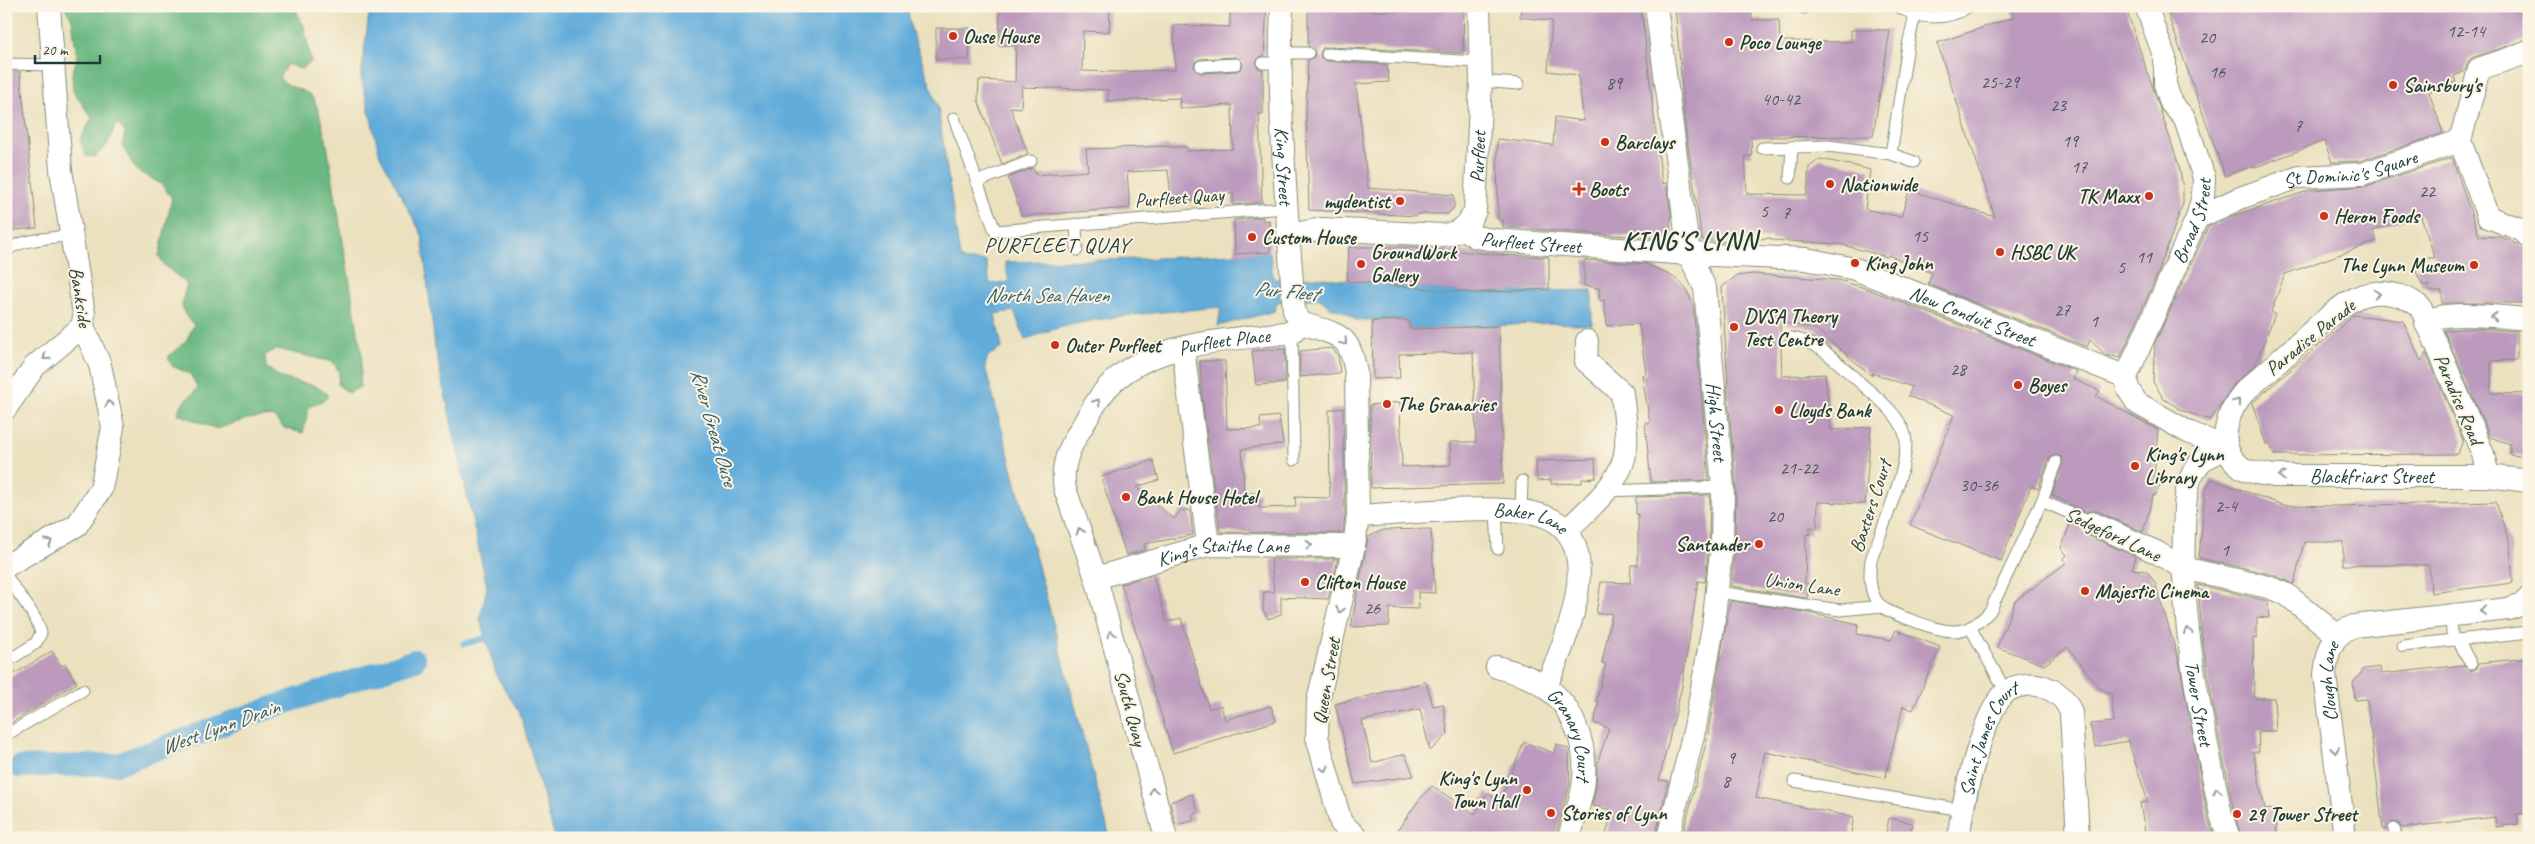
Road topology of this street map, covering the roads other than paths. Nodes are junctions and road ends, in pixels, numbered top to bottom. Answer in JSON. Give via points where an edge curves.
{"nodes":[{"id":1,"x":48,"y":6,"type":"edge"},
{"id":2,"x":1282,"y":6,"type":"edge"},
{"id":3,"x":1479,"y":6,"type":"edge"},
{"id":4,"x":1656,"y":6,"type":"edge"},
{"id":5,"x":1896,"y":6,"type":"edge"},
{"id":6,"x":1969,"y":6,"type":"edge"},
{"id":7,"x":2146,"y":6,"type":"edge"},
{"id":8,"x":1915,"y":15,"type":"junction"},
{"id":9,"x":2529,"y":52,"type":"edge"},
{"id":10,"x":1308,"y":53,"type":"dead end"},
{"id":11,"x":1327,"y":54,"type":"dead end"},
{"id":12,"x":1274,"y":60,"type":"junction"},
{"id":13,"x":6,"y":64,"type":"edge"},
{"id":14,"x":1236,"y":64,"type":"dead end"},
{"id":15,"x":53,"y":65,"type":"junction"},
{"id":16,"x":1201,"y":66,"type":"dead end"},
{"id":17,"x":1481,"y":71,"type":"junction"},
{"id":18,"x":1518,"y":84,"type":"dead end"},
{"id":19,"x":954,"y":118,"type":"dead end"},
{"id":20,"x":2460,"y":141,"type":"junction"},
{"id":21,"x":1792,"y":147,"type":"junction"},
{"id":22,"x":1762,"y":148,"type":"dead end"},
{"id":23,"x":1891,"y":154,"type":"junction"},
{"id":24,"x":1030,"y":161,"type":"dead end"},
{"id":25,"x":1914,"y":162,"type":"dead end"},
{"id":26,"x":1790,"y":178,"type":"dead end"},
{"id":27,"x":2204,"y":178,"type":"junction"},
{"id":28,"x":976,"y":182,"type":"junction"},
{"id":29,"x":2240,"y":198,"type":"junction"},
{"id":30,"x":1285,"y":208,"type":"junction"},
{"id":31,"x":2197,"y":218,"type":"junction"},
{"id":32,"x":1076,"y":224,"type":"junction"},
{"id":33,"x":1464,"y":229,"type":"junction"},
{"id":34,"x":72,"y":235,"type":"junction"},
{"id":35,"x":2529,"y":237,"type":"edge"},
{"id":36,"x":1289,"y":243,"type":"junction"},
{"id":37,"x":1077,"y":250,"type":"dead end"},
{"id":38,"x":6,"y":251,"type":"edge"},
{"id":39,"x":1689,"y":254,"type":"junction"},
{"id":40,"x":2529,"y":319,"type":"edge"},
{"id":41,"x":1296,"y":322,"type":"junction"},
{"id":42,"x":2426,"y":324,"type":"junction"},
{"id":43,"x":83,"y":326,"type":"junction"},
{"id":44,"x":1792,"y":338,"type":"dead end"},
{"id":45,"x":1183,"y":348,"type":"junction"},
{"id":46,"x":1582,"y":355,"type":"dead end"},
{"id":47,"x":2126,"y":378,"type":"junction"},
{"id":48,"x":6,"y":408,"type":"edge"},
{"id":49,"x":2227,"y":448,"type":"junction"},
{"id":50,"x":1294,"y":460,"type":"dead end"},
{"id":51,"x":2056,"y":462,"type":"dead end"},
{"id":52,"x":2488,"y":476,"type":"junction"},
{"id":53,"x":1522,"y":481,"type":"dead end"},
{"id":54,"x":2529,"y":481,"type":"edge"},
{"id":55,"x":1723,"y":487,"type":"junction"},
{"id":56,"x":1605,"y":491,"type":"junction"},
{"id":57,"x":2042,"y":501,"type":"junction"},
{"id":58,"x":1496,"y":510,"type":"junction"},
{"id":59,"x":1521,"y":511,"type":"junction"},
{"id":60,"x":1358,"y":516,"type":"junction"},
{"id":61,"x":2092,"y":523,"type":"joint"},
{"id":62,"x":1567,"y":530,"type":"junction"},
{"id":63,"x":1208,"y":545,"type":"junction"},
{"id":64,"x":1354,"y":546,"type":"junction"},
{"id":65,"x":1498,"y":549,"type":"dead end"},
{"id":66,"x":6,"y":566,"type":"edge"},
{"id":67,"x":2183,"y":568,"type":"junction"},
{"id":68,"x":6,"y":574,"type":"edge"},
{"id":69,"x":1096,"y":578,"type":"junction"},
{"id":70,"x":1718,"y":592,"type":"junction"},
{"id":71,"x":2529,"y":598,"type":"edge"},
{"id":72,"x":1882,"y":606,"type":"junction"},
{"id":73,"x":2450,"y":615,"type":"junction"},
{"id":74,"x":1970,"y":627,"type":"junction"},
{"id":75,"x":2529,"y":632,"type":"edge"},
{"id":76,"x":2337,"y":634,"type":"junction"},
{"id":77,"x":2456,"y":640,"type":"junction"},
{"id":78,"x":2403,"y":646,"type":"dead end"},
{"id":79,"x":6,"y":662,"type":"edge"},
{"id":80,"x":2471,"y":664,"type":"dead end"},
{"id":81,"x":1497,"y":667,"type":"dead end"},
{"id":82,"x":1546,"y":686,"type":"junction"},
{"id":83,"x":83,"y":690,"type":"dead end"},
{"id":84,"x":2006,"y":692,"type":"junction"},
{"id":85,"x":6,"y":735,"type":"edge"},
{"id":86,"x":1794,"y":781,"type":"dead end"},
{"id":87,"x":1962,"y":810,"type":"junction"},
{"id":88,"x":1166,"y":838,"type":"edge"},
{"id":89,"x":1358,"y":838,"type":"edge"},
{"id":90,"x":1568,"y":838,"type":"edge"},
{"id":91,"x":1668,"y":838,"type":"edge"},
{"id":92,"x":1959,"y":838,"type":"edge"},
{"id":93,"x":2078,"y":838,"type":"edge"},
{"id":94,"x":2229,"y":838,"type":"edge"},
{"id":95,"x":2345,"y":838,"type":"edge"}],
"edges":[{"from":1,"to":15,"type":"street","name":"Bankside"},
{"from":2,"to":12,"type":"street","name":"King Street"},
{"from":3,"to":17,"type":"street","name":"Purfleet"},
{"from":4,"to":39,"type":"street","name":"High Street"},
{"from":5,"to":8,"type":"lane"},
{"from":6,"to":8,"type":"lane","via":[[1962,12],[1941,17]]},
{"from":7,"to":27,"type":"street","name":"Broad Street","via":[[2164,58],[2165,84],[2171,103],[2185,119]]},
{"from":8,"to":23,"type":"lane"},
{"from":9,"to":20,"type":"street","via":[[2480,69]]},
{"from":10,"to":12,"type":"lane"},
{"from":11,"to":17,"type":"lane"},
{"from":12,"to":30,"type":"street","name":"King Street"},
{"from":13,"to":15,"type":"lane"},
{"from":14,"to":16,"type":"lane"},
{"from":15,"to":34,"type":"street","name":"Bankside","via":[[62,170]]},
{"from":17,"to":18,"type":"lane"},
{"from":17,"to":33,"type":"street","name":"Purfleet","via":[[1475,212]]},
{"from":19,"to":28,"type":"lane","name":"Purfleet Quay"},
{"from":20,"to":29,"type":"street","name":"St Dominic's Square","via":[[2362,174],[2299,177]]},
{"from":20,"to":35,"type":"street","via":[[2488,217],[2522,230]]},
{"from":21,"to":22,"type":"lane"},
{"from":21,"to":23,"type":"lane","via":[[1828,146]]},
{"from":21,"to":26,"type":"lane"},
{"from":23,"to":25,"type":"lane"},
{"from":24,"to":28,"type":"lane"},
{"from":27,"to":29,"type":"street"},
{"from":27,"to":31,"type":"street","name":"Broad Street"},
{"from":28,"to":32,"type":"lane","name":"Purfleet Quay","via":[[995,231]]},
{"from":29,"to":31,"type":"street","name":"St Dominic's Square"},
{"from":30,"to":32,"type":"lane","name":"Purfleet Quay"},
{"from":30,"to":36,"type":"street","name":"King Street"},
{"from":31,"to":47,"type":"street","name":"Broad Street"},
{"from":32,"to":37,"type":"lane"},
{"from":33,"to":36,"type":"street","name":"Purfleet Street","via":[[1456,234],[1443,235],[1322,229]]},
{"from":33,"to":39,"type":"street","name":"Purfleet Street","via":[[1476,237],[1495,240]]},
{"from":34,"to":38,"type":"lane","via":[[35,240]]},
{"from":34,"to":43,"type":"street","name":"Bankside"},
{"from":36,"to":41,"type":"street","name":"King Street"},
{"from":39,"to":47,"type":"street","name":"New Conduit Street","via":[[1806,259],[1855,270]]},
{"from":39,"to":55,"type":"street","name":"High Street","via":[[1705,288]]},
{"from":40,"to":42,"type":"street","one_way":true,"via":[[2460,315],[2434,318]]},
{"from":41,"to":45,"type":"street","name":"Purfleet Place"},
{"from":41,"to":50,"type":"lane"},
{"from":41,"to":60,"type":"street","name":"Purfleet Place","one_way":true,"via":[[1336,333],[1352,355],[1358,412]]},
{"from":49,"to":42,"type":"street","name":"Paradise Parade","one_way":true,"via":[[2226,428],[2233,404],[2336,310],[2358,297],[2376,293],[2397,294],[2414,301]]},
{"from":42,"to":52,"type":"street","name":"Paradise Road","via":[[2483,454]]},
{"from":43,"to":48,"type":"street","one_way":true,"via":[[35,366]]},
{"from":66,"to":43,"type":"street","name":"Bankside","one_way":true,"via":[[77,525],[101,489],[113,427],[100,365]]},
{"from":44,"to":72,"type":"lane","name":"Baxters Court","via":[[1823,349],[1895,416],[1905,435],[1907,454],[1871,560],[1869,577]]},
{"from":45,"to":63,"type":"street"},
{"from":69,"to":45,"type":"street","name":"Purfleet Place","one_way":true,"via":[[1065,489],[1062,476],[1065,462],[1072,444],[1113,382],[1146,360]]},
{"from":46,"to":56,"type":"street","via":[[1622,393],[1623,462]]},
{"from":47,"to":49,"type":"street","via":[[2128,389],[2137,403],[2188,432]]},
{"from":52,"to":49,"type":"street","name":"Blackfriars Street","one_way":true,"via":[[2274,476],[2242,467],[2233,460]]},
{"from":49,"to":67,"type":"street","name":"Tower Street","via":[[2199,463],[2192,475],[2186,492]]},
{"from":51,"to":57,"type":"lane"},
{"from":52,"to":54,"type":"street","name":"Blackfriars Street"},
{"from":53,"to":59,"type":"lane"},
{"from":55,"to":56,"type":"lane"},
{"from":55,"to":70,"type":"street","name":"High Street"},
{"from":56,"to":62,"type":"street"},
{"from":57,"to":61,"type":"lane","name":"Sedgeford Lane"},
{"from":57,"to":74,"type":"lane","via":[[1990,611],[1980,623]]},
{"from":58,"to":59,"type":"street","name":"Baker Lane"},
{"from":58,"to":60,"type":"street","name":"Baker Lane"},
{"from":58,"to":65,"type":"lane"},
{"from":59,"to":62,"type":"street","name":"Baker Lane","via":[[1552,519]]},
{"from":60,"to":64,"type":"street","name":"Purfleet Place"},
{"from":61,"to":67,"type":"street","name":"Sedgeford Lane"},
{"from":62,"to":82,"type":"street","name":"Baker Lane","via":[[1575,545],[1578,563],[1577,599],[1563,646]]},
{"from":63,"to":64,"type":"street","name":"King's Staithe Lane","one_way":true},
{"from":63,"to":69,"type":"street","name":"King's Staithe Lane"},
{"from":64,"to":89,"type":"street","name":"Queen Street","one_way":true,"via":[[1318,702],[1317,737],[1341,823]]},
{"from":67,"to":76,"type":"street","name":"Sedgeford Lane","via":[[2286,594]]},
{"from":94,"to":67,"type":"street","name":"Tower Street","one_way":true,"via":[[2221,815],[2190,659]]},
{"from":68,"to":79,"type":"lane","via":[[39,624],[41,633],[36,643]]},
{"from":88,"to":69,"type":"street","name":"South Quay","one_way":true},
{"from":70,"to":72,"type":"lane","name":"Union Lane","via":[[1840,610]]},
{"from":70,"to":91,"type":"street","name":"High Street","via":[[1695,726]]},
{"from":71,"to":73,"type":"street","name":"Clough Lane","one_way":true,"via":[[2523,604],[2508,609]]},
{"from":72,"to":74,"type":"lane","via":[[1939,630],[1952,632]]},
{"from":73,"to":76,"type":"street","name":"Clough Lane","via":[[2354,626]]},
{"from":73,"to":77,"type":"lane"},
{"from":74,"to":84,"type":"lane"},
{"from":75,"to":77,"type":"lane"},
{"from":76,"to":95,"type":"street","name":"Clough Lane","one_way":true,"via":[[2329,648],[2325,675]]},
{"from":77,"to":78,"type":"lane"},
{"from":77,"to":80,"type":"lane"},
{"from":81,"to":82,"type":"street","name":"Granary Court"},
{"from":82,"to":90,"type":"street","name":"Granary Court","via":[[1557,696],[1574,723],[1584,758],[1580,798]]},
{"from":83,"to":85,"type":"lane"},
{"from":84,"to":87,"type":"street","name":"Saint James Court","via":[[1994,707]]},
{"from":84,"to":93,"type":"street","name":"Saint James Court","via":[[2037,685],[2055,691],[2068,704],[2074,746]]},
{"from":86,"to":87,"type":"lane"},
{"from":87,"to":92,"type":"street","name":"Saint James Court"}]}
